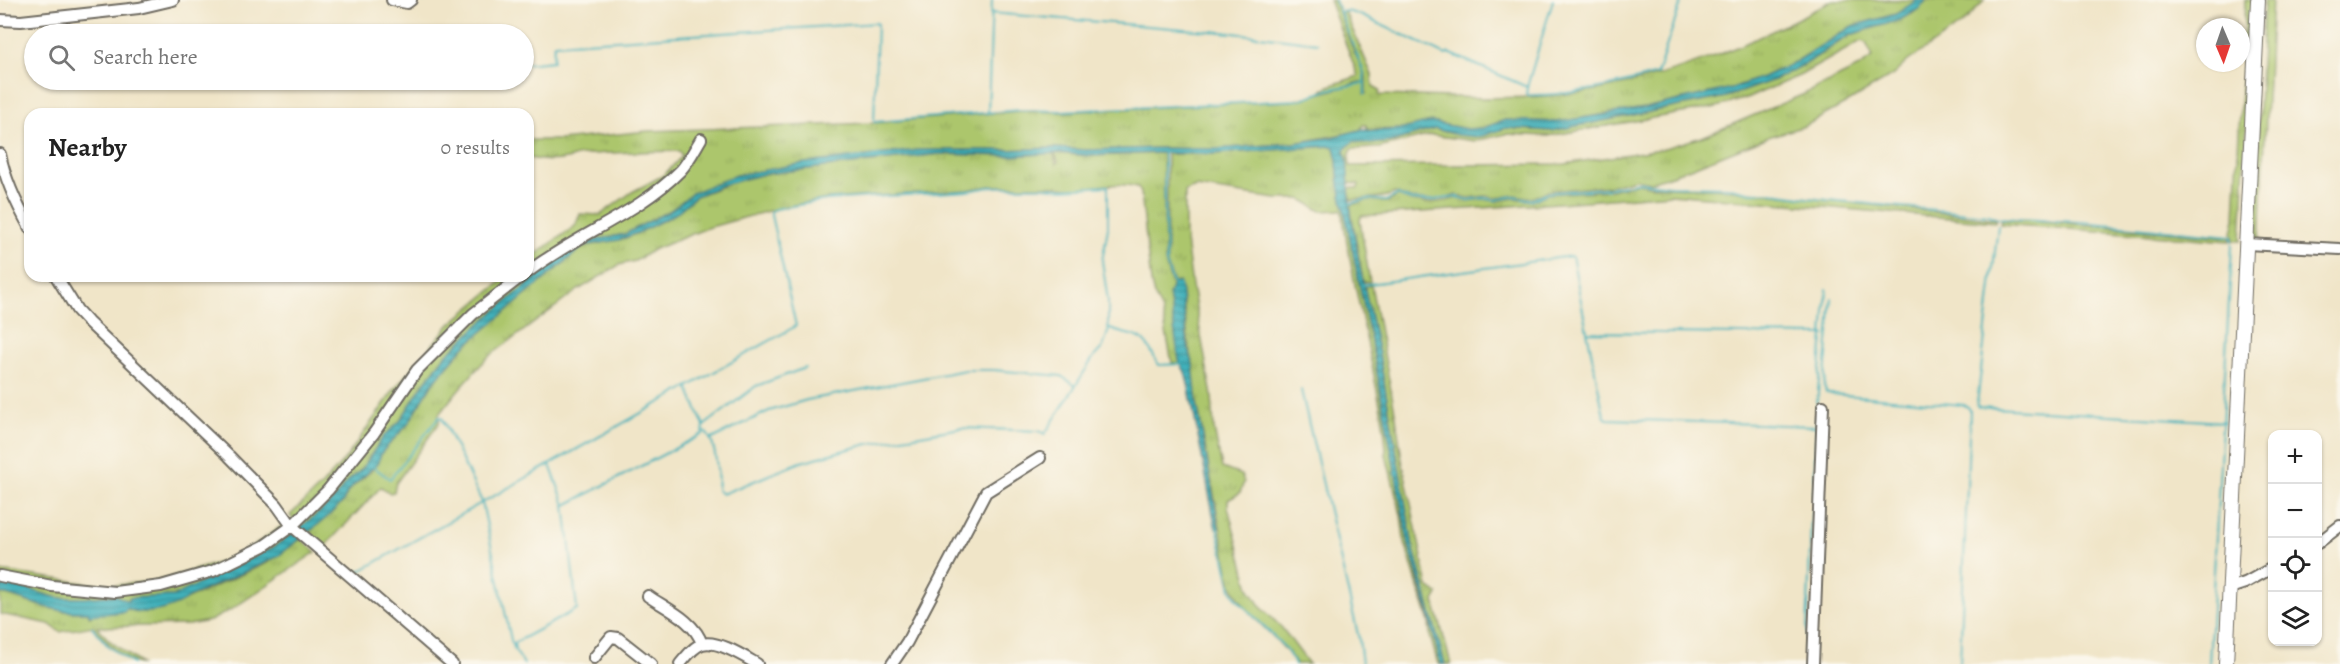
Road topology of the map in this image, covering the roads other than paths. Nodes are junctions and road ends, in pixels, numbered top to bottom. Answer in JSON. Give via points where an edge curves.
{"nodes":[{"id":1,"x":173,"y":0,"type":"edge"},
{"id":2,"x":392,"y":0,"type":"edge"},
{"id":3,"x":411,"y":0,"type":"edge"},
{"id":4,"x":2258,"y":0,"type":"edge"},
{"id":5,"x":0,"y":20,"type":"edge"},
{"id":6,"x":701,"y":139,"type":"dead end"},
{"id":7,"x":0,"y":154,"type":"edge"},
{"id":8,"x":24,"y":217,"type":"edge"},
{"id":9,"x":2246,"y":244,"type":"junction"},
{"id":10,"x":2340,"y":249,"type":"edge"},
{"id":11,"x":534,"y":268,"type":"edge"},
{"id":12,"x":60,"y":282,"type":"edge"},
{"id":13,"x":514,"y":282,"type":"edge"},
{"id":14,"x":1823,"y":406,"type":"dead end"},
{"id":15,"x":1040,"y":458,"type":"dead end"},
{"id":16,"x":2340,"y":526,"type":"edge"},
{"id":17,"x":297,"y":532,"type":"junction"},
{"id":18,"x":2322,"y":540,"type":"edge"},
{"id":19,"x":2268,"y":570,"type":"edge"},
{"id":20,"x":0,"y":576,"type":"edge"},
{"id":21,"x":2230,"y":588,"type":"junction"},
{"id":22,"x":648,"y":596,"type":"dead end"},
{"id":23,"x":702,"y":644,"type":"junction"},
{"id":24,"x":594,"y":658,"type":"dead end"},
{"id":25,"x":452,"y":664,"type":"edge"},
{"id":26,"x":651,"y":664,"type":"edge"},
{"id":27,"x":680,"y":664,"type":"edge"},
{"id":28,"x":758,"y":664,"type":"edge"},
{"id":29,"x":892,"y":664,"type":"edge"},
{"id":30,"x":1813,"y":664,"type":"edge"},
{"id":31,"x":2226,"y":664,"type":"edge"}],
"edges":[{"from":1,"to":5,"type":"street","via":[[139,8]]},
{"from":2,"to":3,"type":"street"},
{"from":4,"to":9,"type":"main road"},
{"from":6,"to":11,"type":"street","via":[[683,168],[646,198]]},
{"from":7,"to":8,"type":"street"},
{"from":9,"to":10,"type":"street"},
{"from":9,"to":21,"type":"main road"},
{"from":12,"to":17,"type":"street","via":[[87,322],[229,456],[277,505]]},
{"from":13,"to":17,"type":"street","via":[[473,314],[417,370]]},
{"from":14,"to":30,"type":"street"},
{"from":15,"to":29,"type":"street","via":[[986,492]]},
{"from":16,"to":18,"type":"street"},
{"from":17,"to":20,"type":"street","via":[[213,571],[150,588],[96,591]]},
{"from":17,"to":25,"type":"street"},
{"from":19,"to":21,"type":"street"},
{"from":21,"to":31,"type":"main road"},
{"from":22,"to":23,"type":"street","via":[[690,625]]},
{"from":23,"to":27,"type":"street"},
{"from":23,"to":28,"type":"street","via":[[726,648]]},
{"from":24,"to":26,"type":"street","via":[[611,637],[618,638]]}]}
